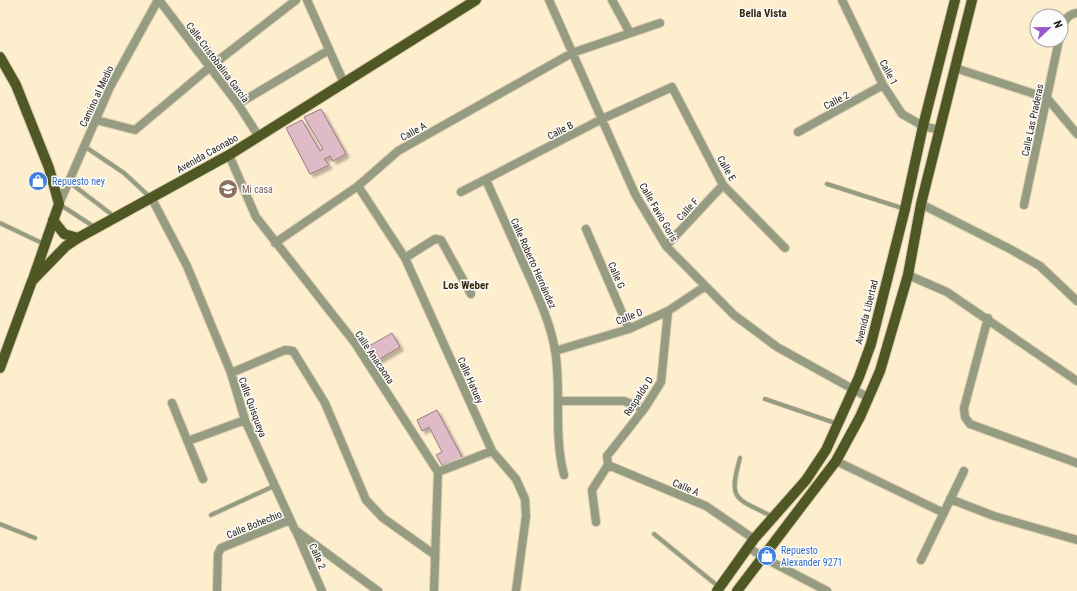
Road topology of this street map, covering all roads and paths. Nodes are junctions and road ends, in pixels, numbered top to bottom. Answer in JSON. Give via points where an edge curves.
{"nodes":[{"id":1,"x":159,"y":0,"type":"edge"},
{"id":2,"x":307,"y":0,"type":"edge"},
{"id":3,"x":476,"y":0,"type":"edge"},
{"id":4,"x":549,"y":0,"type":"edge"},
{"id":5,"x":612,"y":0,"type":"edge"},
{"id":6,"x":842,"y":0,"type":"edge"},
{"id":7,"x":956,"y":0,"type":"edge"},
{"id":8,"x":972,"y":0,"type":"edge"},
{"id":9,"x":293,"y":1,"type":"edge"},
{"id":10,"x":660,"y":23,"type":"dead end"},
{"id":11,"x":630,"y":33,"type":"junction"},
{"id":12,"x":1057,"y":48,"type":"edge"},
{"id":13,"x":329,"y":50,"type":"junction"},
{"id":14,"x":572,"y":53,"type":"junction"},
{"id":15,"x":0,"y":58,"type":"edge"},
{"id":16,"x":210,"y":67,"type":"junction"},
{"id":17,"x":955,"y":68,"type":"junction"},
{"id":18,"x":344,"y":83,"type":"junction"},
{"id":19,"x":884,"y":85,"type":"junction"},
{"id":20,"x":669,"y":87,"type":"joint"},
{"id":21,"x":1047,"y":98,"type":"junction"},
{"id":22,"x":238,"y":104,"type":"junction"},
{"id":23,"x":602,"y":119,"type":"junction"},
{"id":24,"x":96,"y":120,"type":"junction"},
{"id":25,"x":923,"y":126,"type":"junction"},
{"id":26,"x":940,"y":130,"type":"junction"},
{"id":27,"x":798,"y":132,"type":"dead end"},
{"id":28,"x":1077,"y":134,"type":"edge"},
{"id":29,"x":259,"y":137,"type":"junction"},
{"id":30,"x":84,"y":146,"type":"junction"},
{"id":31,"x":229,"y":155,"type":"junction"},
{"id":32,"x":486,"y":180,"type":"junction"},
{"id":33,"x":68,"y":182,"type":"junction"},
{"id":34,"x":828,"y":184,"type":"dead end"},
{"id":35,"x":723,"y":185,"type":"junction"},
{"id":36,"x":358,"y":186,"type":"junction"},
{"id":37,"x":461,"y":192,"type":"dead end"},
{"id":38,"x":150,"y":197,"type":"junction"},
{"id":39,"x":59,"y":204,"type":"junction"},
{"id":40,"x":921,"y":204,"type":"junction"},
{"id":41,"x":1024,"y":205,"type":"dead end"},
{"id":42,"x":905,"y":210,"type":"junction"},
{"id":43,"x":115,"y":217,"type":"junction"},
{"id":44,"x":53,"y":220,"type":"junction"},
{"id":45,"x":0,"y":222,"type":"edge"},
{"id":46,"x":96,"y":228,"type":"junction"},
{"id":47,"x":586,"y":229,"type":"dead end"},
{"id":48,"x":78,"y":238,"type":"junction"},
{"id":49,"x":275,"y":243,"type":"junction"},
{"id":50,"x":44,"y":244,"type":"junction"},
{"id":51,"x":666,"y":246,"type":"junction"},
{"id":52,"x":784,"y":248,"type":"dead end"},
{"id":53,"x":405,"y":258,"type":"junction"},
{"id":54,"x":908,"y":275,"type":"junction"},
{"id":55,"x":32,"y":282,"type":"junction"},
{"id":56,"x":704,"y":287,"type":"junction"},
{"id":57,"x":471,"y":294,"type":"dead end"},
{"id":58,"x":1077,"y":301,"type":"edge"},
{"id":59,"x":668,"y":311,"type":"junction"},
{"id":60,"x":988,"y":318,"type":"junction"},
{"id":61,"x":629,"y":328,"type":"junction"},
{"id":62,"x":555,"y":351,"type":"junction"},
{"id":63,"x":0,"y":368,"type":"edge"},
{"id":64,"x":231,"y":373,"type":"junction"},
{"id":65,"x":1077,"y":381,"type":"edge"},
{"id":66,"x":854,"y":389,"type":"junction"},
{"id":67,"x":765,"y":398,"type":"dead end"},
{"id":68,"x":869,"y":398,"type":"junction"},
{"id":69,"x":558,"y":401,"type":"junction"},
{"id":70,"x":172,"y":403,"type":"dead end"},
{"id":71,"x":644,"y":409,"type":"junction"},
{"id":72,"x":246,"y":420,"type":"junction"},
{"id":73,"x":838,"y":424,"type":"junction"},
{"id":74,"x":188,"y":441,"type":"junction"},
{"id":75,"x":492,"y":451,"type":"junction"},
{"id":76,"x":740,"y":458,"type":"dead end"},
{"id":77,"x":836,"y":462,"type":"junction"},
{"id":78,"x":608,"y":463,"type":"junction"},
{"id":79,"x":1077,"y":463,"type":"edge"},
{"id":80,"x":964,"y":471,"type":"dead end"},
{"id":81,"x":438,"y":472,"type":"junction"},
{"id":82,"x":564,"y":475,"type":"dead end"},
{"id":83,"x":204,"y":479,"type":"dead end"},
{"id":84,"x":274,"y":486,"type":"junction"},
{"id":85,"x":950,"y":499,"type":"junction"},
{"id":86,"x":944,"y":513,"type":"junction"},
{"id":87,"x":211,"y":515,"type":"dead end"},
{"id":88,"x":774,"y":517,"type":"junction"},
{"id":89,"x":290,"y":520,"type":"junction"},
{"id":90,"x":596,"y":522,"type":"dead end"},
{"id":91,"x":0,"y":524,"type":"edge"},
{"id":92,"x":295,"y":530,"type":"junction"},
{"id":93,"x":654,"y":534,"type":"dead end"},
{"id":94,"x":35,"y":538,"type":"dead end"},
{"id":95,"x":1077,"y":540,"type":"edge"},
{"id":96,"x":751,"y":543,"type":"junction"},
{"id":97,"x":435,"y":555,"type":"junction"},
{"id":98,"x":764,"y":558,"type":"junction"},
{"id":99,"x":921,"y":560,"type":"dead end"},
{"id":100,"x":718,"y":589,"type":"edge"},
{"id":101,"x":217,"y":591,"type":"edge"},
{"id":102,"x":322,"y":591,"type":"edge"},
{"id":103,"x":378,"y":591,"type":"edge"},
{"id":104,"x":434,"y":591,"type":"edge"},
{"id":105,"x":516,"y":591,"type":"edge"},
{"id":106,"x":737,"y":591,"type":"edge"},
{"id":107,"x":827,"y":591,"type":"edge"}],
"edges":[{"from":1,"to":16,"type":"street","name":"Calle Cristobalina García"},
{"from":1,"to":24,"type":"street","name":"Camino al Medio","via":[[110,87]]},
{"from":2,"to":13,"type":"street"},
{"from":3,"to":18,"type":"main road","name":"Avenida Caonabo"},
{"from":4,"to":14,"type":"street","name":"Calle Favio Goris"},
{"from":5,"to":11,"type":"street"},
{"from":6,"to":19,"type":"street","name":"Calle 1"},
{"from":7,"to":25,"type":"main road","name":"Avenida Libertad"},
{"from":8,"to":17,"type":"main road"},
{"from":9,"to":16,"type":"street"},
{"from":10,"to":11,"type":"street","name":"Calle A"},
{"from":11,"to":14,"type":"street","name":"Calle A"},
{"from":12,"to":21,"type":"street","name":"Calle Las Praderas"},
{"from":13,"to":18,"type":"street"},
{"from":13,"to":22,"type":"street"},
{"from":14,"to":23,"type":"street","name":"Calle Favio Goris"},
{"from":14,"to":36,"type":"street","name":"Calle A","via":[[398,151]]},
{"from":15,"to":39,"type":"main road","via":[[16,86],[49,168]]},
{"from":16,"to":22,"type":"street","name":"Calle Cristobalina García"},
{"from":16,"to":24,"type":"street","via":[[135,130]]},
{"from":17,"to":21,"type":"street"},
{"from":17,"to":26,"type":"main road"},
{"from":18,"to":29,"type":"main road","name":"Avenida Caonabo"},
{"from":19,"to":25,"type":"street","name":"Calle 1","via":[[902,114]]},
{"from":19,"to":27,"type":"street","name":"Calle 2"},
{"from":20,"to":23,"type":"street","name":"Calle B"},
{"from":20,"to":35,"type":"street","name":"Calle E","via":[[673,89]]},
{"from":21,"to":28,"type":"street"},
{"from":21,"to":41,"type":"street","name":"Calle Las Praderas"},
{"from":22,"to":29,"type":"street","name":"Calle Cristobalina García"},
{"from":23,"to":32,"type":"street","name":"Calle B"},
{"from":23,"to":51,"type":"street","name":"Calle Favio Goris","via":[[636,194]]},
{"from":24,"to":30,"type":"street","name":"Camino al Medio"},
{"from":25,"to":26,"type":"street","name":"Calle 1"},
{"from":25,"to":42,"type":"main road","name":"Avenida Libertad"},
{"from":26,"to":40,"type":"main road"},
{"from":29,"to":31,"type":"main road","name":"Avenida Caonabo"},
{"from":30,"to":33,"type":"street","name":"Camino al Medio"},
{"from":30,"to":38,"type":"lane","via":[[124,174]]},
{"from":31,"to":38,"type":"main road","name":"Avenida Caonabo"},
{"from":31,"to":49,"type":"street","name":"Calle Anacaona","via":[[256,217]]},
{"from":32,"to":37,"type":"street","name":"Calle B"},
{"from":32,"to":62,"type":"street","name":"Calle Roberto Hernández","via":[[545,313]]},
{"from":33,"to":39,"type":"street","name":"Camino al Medio"},
{"from":33,"to":43,"type":"lane"},
{"from":34,"to":42,"type":"lane"},
{"from":35,"to":51,"type":"street","name":"Calle F"},
{"from":35,"to":52,"type":"street","name":"Calle E"},
{"from":36,"to":49,"type":"street","name":"Calle A"},
{"from":36,"to":53,"type":"street","name":"Calle Hatuey"},
{"from":38,"to":43,"type":"main road","name":"Avenida Caonabo"},
{"from":38,"to":64,"type":"street","name":"Calle Quisqueya","via":[[187,266]]},
{"from":39,"to":44,"type":"main road"},
{"from":39,"to":46,"type":"lane"},
{"from":40,"to":54,"type":"main road"},
{"from":40,"to":58,"type":"street","via":[[1040,266]]},
{"from":42,"to":66,"type":"main road","name":"Avenida Libertad","via":[[871,344]]},
{"from":43,"to":46,"type":"main road","name":"Avenida Caonabo"},
{"from":44,"to":48,"type":"main road","via":[[64,234]]},
{"from":44,"to":50,"type":"main road"},
{"from":45,"to":50,"type":"lane"},
{"from":46,"to":48,"type":"main road","name":"Avenida Caonabo"},
{"from":47,"to":61,"type":"street","name":"Calle G"},
{"from":48,"to":55,"type":"main road","name":"Avenida Caonabo","via":[[66,246]]},
{"from":49,"to":81,"type":"street","name":"Calle Anacaona","via":[[355,343]]},
{"from":50,"to":55,"type":"main road"},
{"from":51,"to":56,"type":"street","name":"Calle Favio Goris"},
{"from":53,"to":57,"type":"street","via":[[435,240],[441,240]]},
{"from":53,"to":75,"type":"street","name":"Calle Hatuey"},
{"from":54,"to":60,"type":"street","via":[[947,292]]},
{"from":54,"to":68,"type":"main road","via":[[880,372]]},
{"from":55,"to":63,"type":"main road","name":"Avenida Caonabo"},
{"from":56,"to":59,"type":"street","name":"Calle D"},
{"from":56,"to":66,"type":"street","name":"Calle Favio Goris","via":[[734,315],[777,347]]},
{"from":59,"to":61,"type":"street","name":"Calle D"},
{"from":59,"to":71,"type":"street","name":"Respaldo D","via":[[661,382]]},
{"from":60,"to":65,"type":"street"},
{"from":60,"to":79,"type":"street","via":[[964,408],[965,417],[970,424]]},
{"from":61,"to":62,"type":"street","name":"Calle D"},
{"from":62,"to":69,"type":"street","name":"Calle Roberto Hernández"},
{"from":64,"to":72,"type":"street","name":"Calle Quisqueya"},
{"from":64,"to":97,"type":"street","via":[[291,350],[325,403],[366,500],[383,518]]},
{"from":66,"to":68,"type":"street","name":"Calle Favio Goris"},
{"from":66,"to":73,"type":"main road","name":"Avenida Libertad"},
{"from":67,"to":73,"type":"lane"},
{"from":68,"to":77,"type":"main road"},
{"from":69,"to":71,"type":"street","via":[[624,401]]},
{"from":69,"to":82,"type":"street","name":"Calle Roberto Hernández","via":[[558,455]]},
{"from":70,"to":74,"type":"street"},
{"from":71,"to":78,"type":"street","name":"Respaldo D","via":[[608,456]]},
{"from":72,"to":74,"type":"street"},
{"from":72,"to":84,"type":"street","name":"Calle Quisqueya"},
{"from":73,"to":88,"type":"main road","name":"Avenida Libertad","via":[[826,450],[806,480]]},
{"from":74,"to":83,"type":"street"},
{"from":75,"to":81,"type":"street"},
{"from":75,"to":105,"type":"street","name":"Calle Hatuey","via":[[516,479],[525,499],[526,516]]},
{"from":76,"to":88,"type":"lane","via":[[734,482],[738,499]]},
{"from":77,"to":86,"type":"street"},
{"from":77,"to":98,"type":"main road"},
{"from":78,"to":90,"type":"street","name":"Respaldo D","via":[[592,490]]},
{"from":78,"to":96,"type":"street","name":"Calle A","via":[[706,506]]},
{"from":80,"to":85,"type":"street"},
{"from":81,"to":97,"type":"street"},
{"from":84,"to":87,"type":"lane"},
{"from":84,"to":89,"type":"street","name":"Calle Quisqueya"},
{"from":85,"to":86,"type":"street"},
{"from":85,"to":95,"type":"street","via":[[1001,518]]},
{"from":86,"to":99,"type":"street"},
{"from":88,"to":96,"type":"main road","name":"Avenida Libertad"},
{"from":89,"to":92,"type":"street","name":"Calle Quisqueya"},
{"from":89,"to":101,"type":"street","name":"Calle Bohechio","via":[[221,548],[218,554]]},
{"from":91,"to":94,"type":"lane"},
{"from":92,"to":102,"type":"street","name":"Calle 2"},
{"from":92,"to":103,"type":"street","name":"Calle Quisqueya"},
{"from":93,"to":100,"type":"lane"},
{"from":96,"to":98,"type":"street","name":"Calle A"},
{"from":96,"to":100,"type":"main road","name":"Avenida Libertad"},
{"from":97,"to":104,"type":"street"},
{"from":98,"to":106,"type":"main road"},
{"from":98,"to":107,"type":"street","name":"Calle A"}]}
